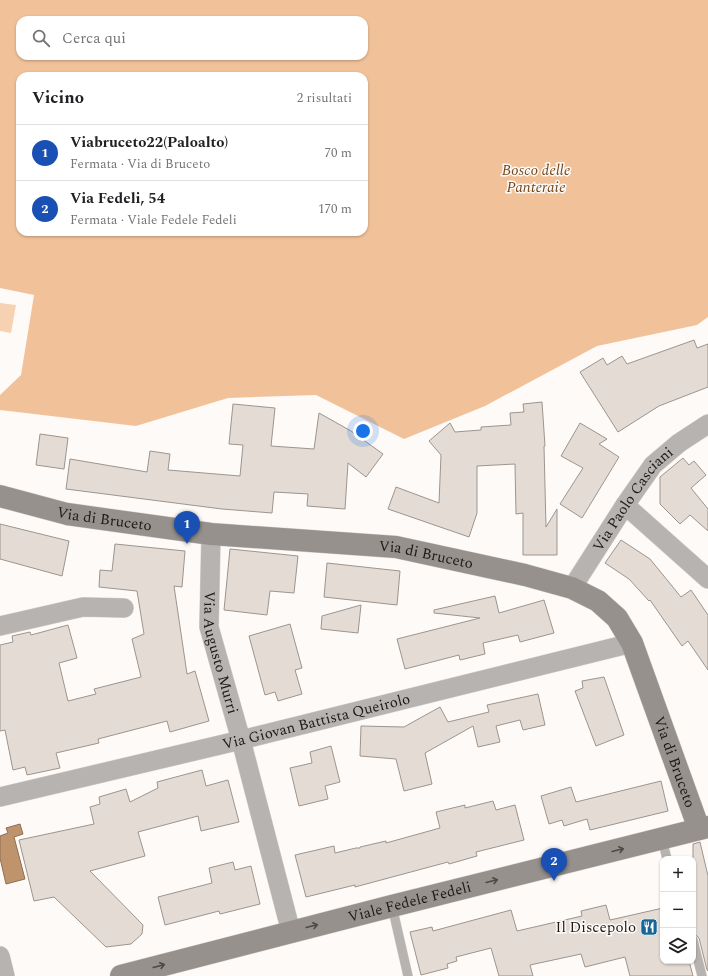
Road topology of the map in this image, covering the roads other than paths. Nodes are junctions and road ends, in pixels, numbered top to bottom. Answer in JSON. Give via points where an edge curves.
{"nodes":[{"id":1,"x":708,"y":424,"type":"edge"},
{"id":2,"x":0,"y":496,"type":"edge"},
{"id":3,"x":625,"y":505,"type":"junction"},
{"id":4,"x":211,"y":534,"type":"junction"},
{"id":5,"x":708,"y":579,"type":"edge"},
{"id":6,"x":572,"y":588,"type":"junction"},
{"id":7,"x":124,"y":608,"type":"dead end"},
{"id":8,"x":0,"y":626,"type":"edge"},
{"id":9,"x":632,"y":643,"type":"junction"},
{"id":10,"x":241,"y":740,"type":"junction"},
{"id":11,"x":0,"y":797,"type":"edge"},
{"id":12,"x":704,"y":828,"type":"edge"},
{"id":13,"x":665,"y":849,"type":"edge"},
{"id":14,"x":392,"y":906,"type":"junction"},
{"id":15,"x":291,"y":932,"type":"junction"},
{"id":16,"x":696,"y":952,"type":"edge"},
{"id":17,"x":0,"y":956,"type":"edge"},
{"id":18,"x":5,"y":976,"type":"edge"},
{"id":19,"x":121,"y":976,"type":"edge"},
{"id":20,"x":408,"y":976,"type":"edge"},
{"id":21,"x":702,"y":976,"type":"edge"}],
"edges":[{"from":1,"to":3,"type":"street","name":"Via Paolo Casciani","via":[[679,443],[652,466]]},
{"from":2,"to":4,"type":"main road","name":"Via di Bruceto","via":[[67,514]]},
{"from":3,"to":5,"type":"street"},
{"from":3,"to":6,"type":"street","name":"Via Paolo Casciani"},
{"from":4,"to":6,"type":"main road","name":"Via di Bruceto","via":[[396,547]]},
{"from":4,"to":10,"type":"street","name":"Via Augusto Murri","via":[[209,627]]},
{"from":6,"to":9,"type":"main road","name":"Via di Bruceto","via":[[598,601],[617,618]]},
{"from":7,"to":8,"type":"street","via":[[83,607]]},
{"from":9,"to":10,"type":"street","name":"Via Giovan Battista Queirolo"},
{"from":9,"to":12,"type":"main road","name":"Via di Bruceto"},
{"from":10,"to":11,"type":"street","name":"Via Giovan Battista Queirolo"},
{"from":10,"to":15,"type":"street","name":"Via Augusto Murri"},
{"from":12,"to":13,"type":"main road","name":"Viale Fedele Fedeli"},
{"from":14,"to":13,"type":"main road","name":"Viale Fedele Fedeli","one_way":true},
{"from":15,"to":14,"type":"main road","name":"Viale Fedele Fedeli","one_way":true},
{"from":14,"to":20,"type":"lane"},
{"from":19,"to":15,"type":"main road","name":"Viale Fedele Fedeli","one_way":true},
{"from":16,"to":21,"type":"lane"},
{"from":17,"to":18,"type":"street"}]}
